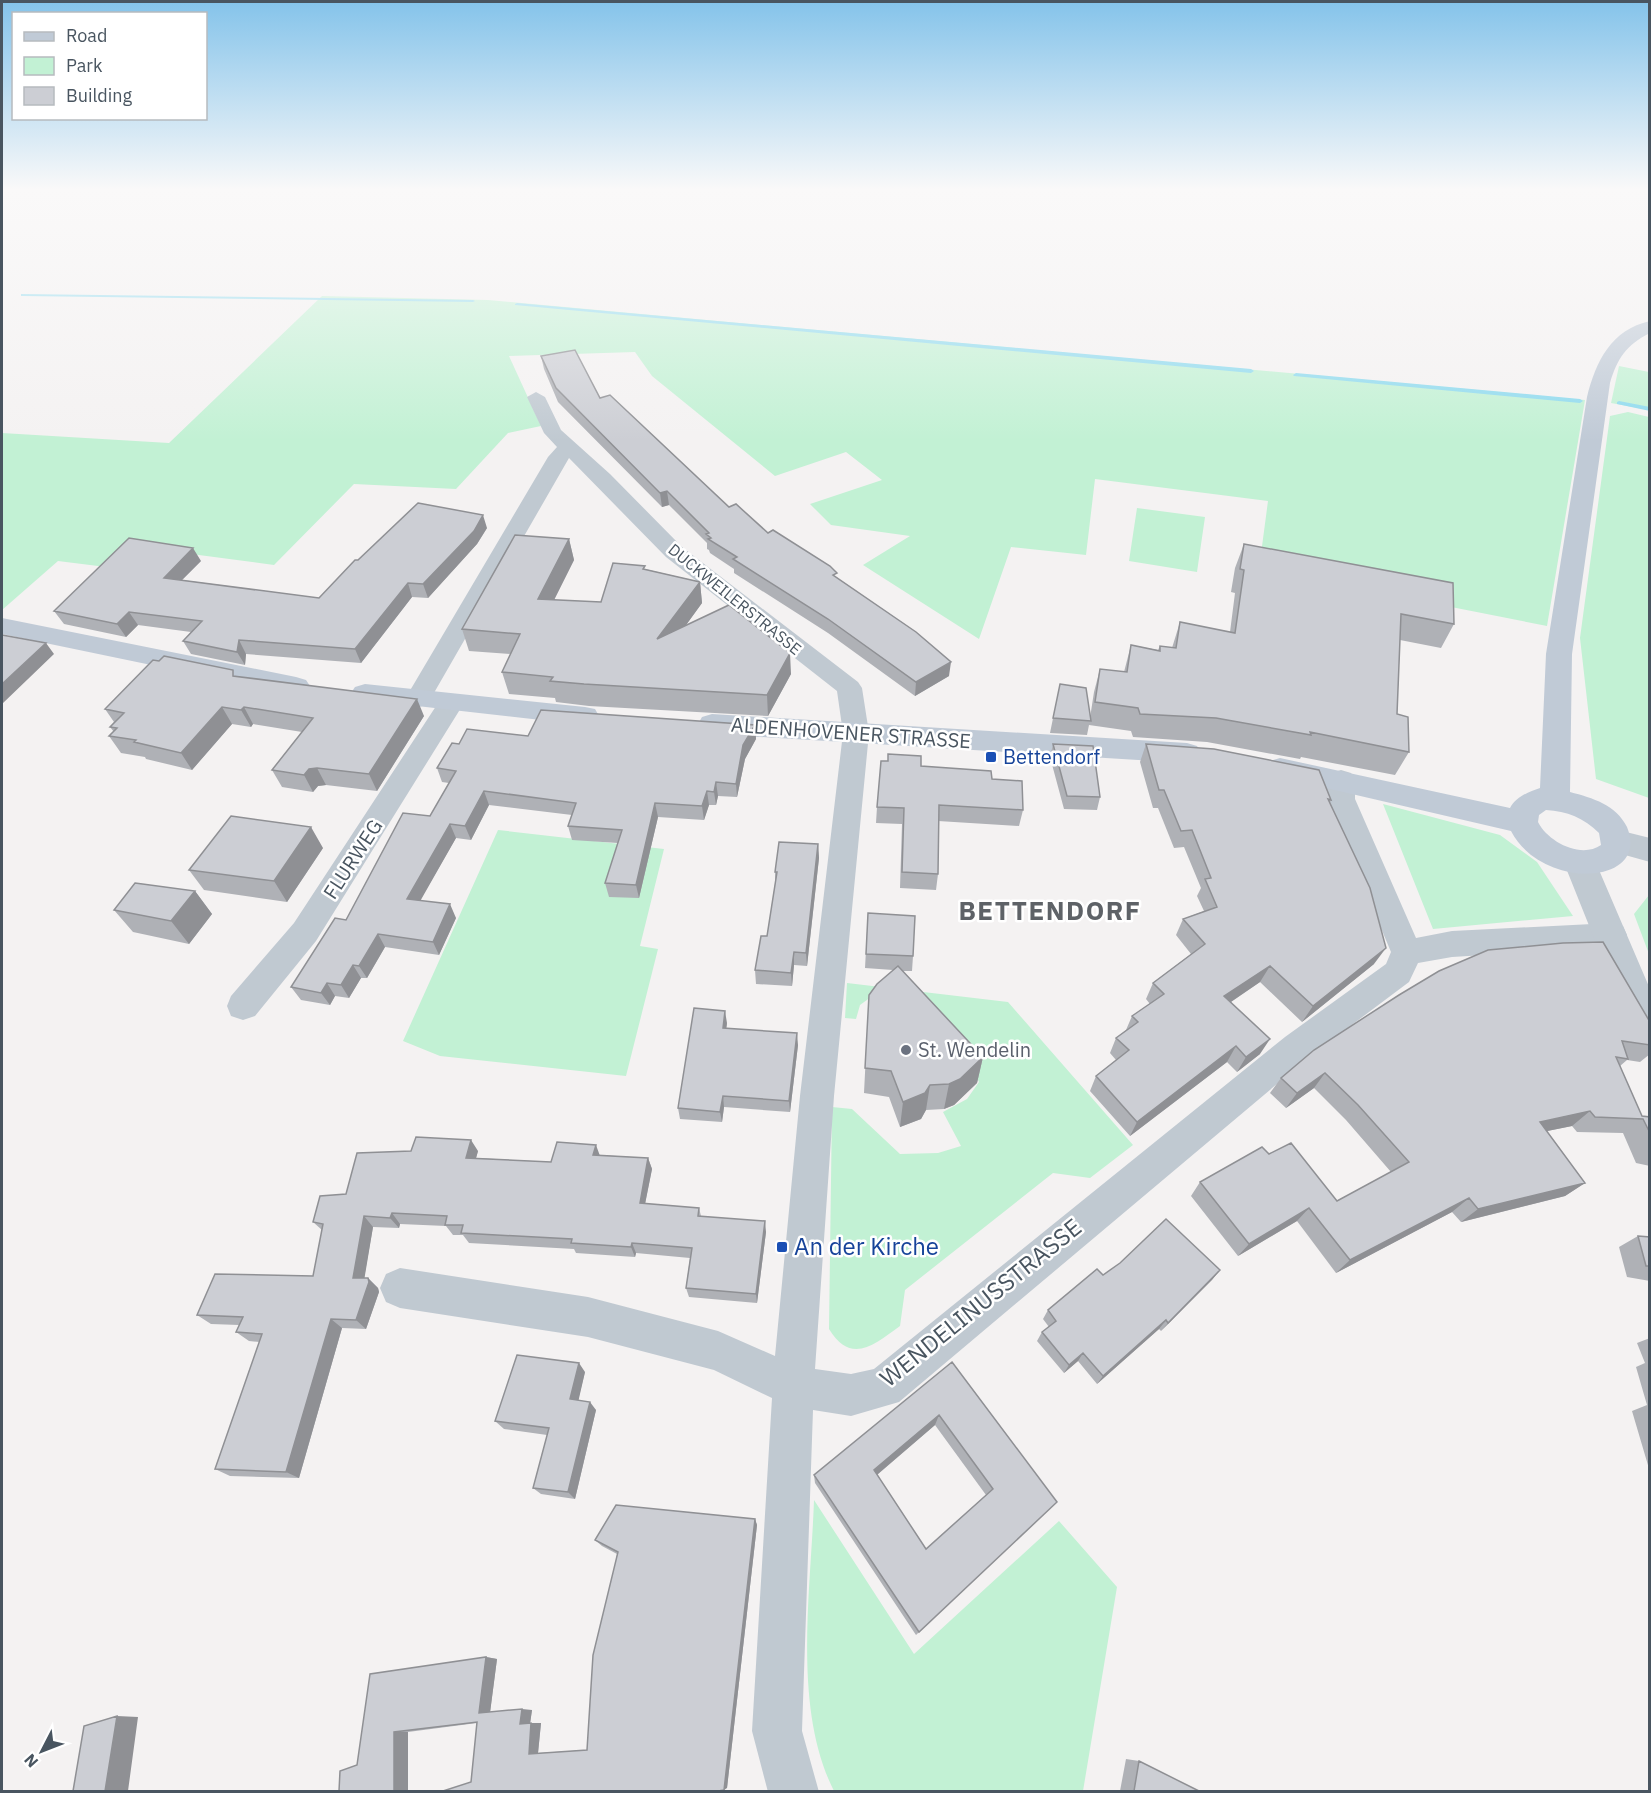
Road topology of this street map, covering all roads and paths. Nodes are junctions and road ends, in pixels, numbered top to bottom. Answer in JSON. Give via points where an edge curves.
{"nodes":[{"id":1,"x":1650,"y":326,"type":"edge"},
{"id":2,"x":536,"y":397,"type":"dead end"},
{"id":3,"x":568,"y":447,"type":"junction"},
{"id":4,"x":2,"y":626,"type":"edge"},
{"id":5,"x":418,"y":699,"type":"junction"},
{"id":6,"x":451,"y":703,"type":"junction"},
{"id":7,"x":613,"y":718,"type":"edge"},
{"id":8,"x":682,"y":722,"type":"edge"},
{"id":9,"x":856,"y":733,"type":"junction"},
{"id":10,"x":1218,"y":756,"type":"edge"},
{"id":11,"x":1252,"y":762,"type":"edge"},
{"id":12,"x":1341,"y":780,"type":"junction"},
{"id":13,"x":1555,"y":799,"type":"junction"},
{"id":14,"x":1521,"y":822,"type":"junction"},
{"id":15,"x":1618,"y":842,"type":"junction"},
{"id":16,"x":1650,"y":850,"type":"edge"},
{"id":17,"x":1580,"y":863,"type":"junction"},
{"id":18,"x":1611,"y":935,"type":"junction"},
{"id":19,"x":1407,"y":952,"type":"junction"},
{"id":20,"x":243,"y":1006,"type":"dead end"},
{"id":21,"x":1650,"y":1033,"type":"edge"},
{"id":22,"x":400,"y":1288,"type":"dead end"},
{"id":23,"x":794,"y":1386,"type":"junction"},
{"id":24,"x":789,"y":1790,"type":"edge"}],
"edges":[{"from":1,"to":13,"type":"main road","via":[[1615,346],[1604,368],[1598,397],[1559,654]]},
{"from":2,"to":3,"type":"street","name":"DUCKWEILERSTRASSE","via":[[553,433]]},
{"from":3,"to":5,"type":"street","via":[[558,457]]},
{"from":3,"to":9,"type":"street","name":"DUCKWEILERSTRASSE","via":[[674,552],[849,688]]},
{"from":4,"to":5,"type":"main road","via":[[281,684]]},
{"from":5,"to":6,"type":"main road"},
{"from":6,"to":7,"type":"main road"},
{"from":6,"to":20,"type":"street","name":"FLURWEG","via":[[305,932]]},
{"from":8,"to":9,"type":"main road","name":"ALDENHOVENER STRASSE"},
{"from":9,"to":10,"type":"main road","name":"ALDENHOVENER STRASSE"},
{"from":9,"to":23,"type":"street","via":[[818,1096]]},
{"from":11,"to":12,"type":"main road"},
{"from":12,"to":14,"type":"main road"},
{"from":12,"to":19,"type":"street","via":[[1341,799]]},
{"from":13,"to":14,"type":"main road","via":[[1528,803]]},
{"from":13,"to":15,"type":"main road","via":[[1596,814],[1611,828]]},
{"from":14,"to":17,"type":"main road","via":[[1542,848]]},
{"from":15,"to":16,"type":"street"},
{"from":15,"to":17,"type":"main road","via":[[1612,857]]},
{"from":17,"to":18,"type":"street"},
{"from":18,"to":19,"type":"street","via":[[1452,944]]},
{"from":18,"to":21,"type":"street"},
{"from":19,"to":23,"type":"street","name":"WENDELINUSSTRASSE","via":[[1398,973],[1260,1077],[884,1387],[851,1395]]},
{"from":22,"to":23,"type":"street","name":"WENDELINUSSTRASSE","via":[[588,1317],[717,1351]]},
{"from":23,"to":24,"type":"street","via":[[777,1731]]}]}
